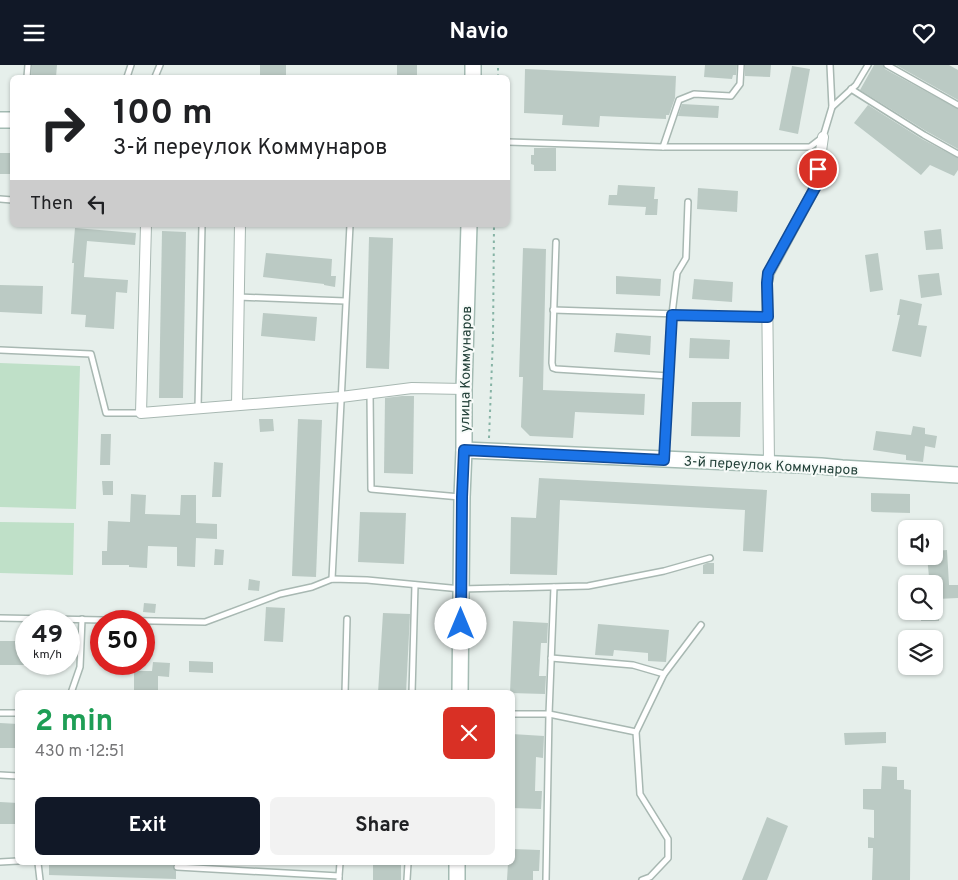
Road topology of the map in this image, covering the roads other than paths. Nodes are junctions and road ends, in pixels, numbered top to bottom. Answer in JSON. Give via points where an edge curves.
{"nodes":[{"id":1,"x":741,"y":65,"type":"edge"},
{"id":2,"x":830,"y":65,"type":"edge"},
{"id":3,"x":868,"y":65,"type":"edge"},
{"id":4,"x":887,"y":65,"type":"edge"},
{"id":5,"x":851,"y":89,"type":"junction"},
{"id":6,"x":958,"y":105,"type":"edge"},
{"id":7,"x":832,"y":107,"type":"junction"},
{"id":8,"x":823,"y":137,"type":"junction"},
{"id":9,"x":510,"y":142,"type":"edge"},
{"id":10,"x":663,"y":147,"type":"junction"},
{"id":11,"x":958,"y":154,"type":"edge"},
{"id":12,"x":688,"y":202,"type":"dead end"},
{"id":13,"x":146,"y":227,"type":"edge"},
{"id":14,"x":202,"y":227,"type":"edge"},
{"id":15,"x":240,"y":227,"type":"edge"},
{"id":16,"x":350,"y":227,"type":"edge"},
{"id":17,"x":469,"y":227,"type":"edge"},
{"id":18,"x":556,"y":241,"type":"dead end"},
{"id":19,"x":238,"y":297,"type":"junction"},
{"id":20,"x":345,"y":301,"type":"junction"},
{"id":21,"x":553,"y":310,"type":"junction"},
{"id":22,"x":672,"y":315,"type":"junction"},
{"id":23,"x":768,"y":317,"type":"junction"},
{"id":24,"x":0,"y":350,"type":"edge"},
{"id":25,"x":669,"y":376,"type":"junction"},
{"id":26,"x":464,"y":389,"type":"junction"},
{"id":27,"x":370,"y":393,"type":"junction"},
{"id":28,"x":341,"y":397,"type":"junction"},
{"id":29,"x":237,"y":405,"type":"junction"},
{"id":30,"x":198,"y":408,"type":"junction"},
{"id":31,"x":141,"y":413,"type":"junction"},
{"id":32,"x":464,"y":450,"type":"junction"},
{"id":33,"x":664,"y":460,"type":"junction"},
{"id":34,"x":769,"y":464,"type":"junction"},
{"id":35,"x":958,"y":475,"type":"edge"},
{"id":36,"x":462,"y":497,"type":"junction"},
{"id":37,"x":710,"y":558,"type":"dead end"},
{"id":38,"x":332,"y":579,"type":"junction"},
{"id":39,"x":415,"y":585,"type":"junction"},
{"id":40,"x":554,"y":587,"type":"junction"},
{"id":41,"x":461,"y":589,"type":"junction"},
{"id":42,"x":0,"y":618,"type":"edge"},
{"id":43,"x":82,"y":619,"type":"junction"},
{"id":44,"x":347,"y":619,"type":"dead end"},
{"id":45,"x":701,"y":625,"type":"dead end"},
{"id":46,"x":551,"y":658,"type":"junction"},
{"id":47,"x":664,"y":674,"type":"junction"},
{"id":48,"x":72,"y":690,"type":"edge"},
{"id":49,"x":345,"y":690,"type":"edge"},
{"id":50,"x":412,"y":690,"type":"edge"},
{"id":51,"x":460,"y":690,"type":"edge"},
{"id":52,"x":0,"y":713,"type":"edge"},
{"id":53,"x":15,"y":713,"type":"edge"},
{"id":54,"x":515,"y":713,"type":"edge"},
{"id":55,"x":550,"y":714,"type":"junction"},
{"id":56,"x":636,"y":732,"type":"junction"},
{"id":57,"x":0,"y":775,"type":"edge"},
{"id":58,"x":15,"y":775,"type":"edge"},
{"id":59,"x":0,"y":861,"type":"edge"},
{"id":60,"x":15,"y":861,"type":"edge"},
{"id":61,"x":38,"y":865,"type":"edge"},
{"id":62,"x":340,"y":865,"type":"edge"},
{"id":63,"x":408,"y":865,"type":"edge"},
{"id":64,"x":457,"y":865,"type":"edge"},
{"id":65,"x":177,"y":867,"type":"dead end"},
{"id":66,"x":339,"y":878,"type":"edge"},
{"id":67,"x":40,"y":880,"type":"edge"},
{"id":68,"x":407,"y":880,"type":"edge"},
{"id":69,"x":457,"y":880,"type":"edge"},
{"id":70,"x":546,"y":880,"type":"edge"},
{"id":71,"x":642,"y":880,"type":"edge"}],
"edges":[{"from":1,"to":10,"type":"lane","via":[[740,84],[732,96],[694,94],[679,100]]},
{"from":2,"to":7,"type":"lane"},
{"from":3,"to":5,"type":"lane"},
{"from":4,"to":6,"type":"lane"},
{"from":5,"to":7,"type":"lane"},
{"from":5,"to":11,"type":"lane"},
{"from":7,"to":8,"type":"lane"},
{"from":8,"to":10,"type":"lane","via":[[810,147]]},
{"from":8,"to":23,"type":"street","via":[[816,186],[768,273]]},
{"from":9,"to":10,"type":"lane"},
{"from":12,"to":22,"type":"lane","via":[[686,258],[677,273]]},
{"from":13,"to":31,"type":"street"},
{"from":14,"to":30,"type":"lane"},
{"from":15,"to":19,"type":"street"},
{"from":16,"to":20,"type":"lane"},
{"from":17,"to":26,"type":"street","name":"улица Коммунаров"},
{"from":18,"to":21,"type":"lane"},
{"from":19,"to":20,"type":"lane"},
{"from":19,"to":29,"type":"street"},
{"from":20,"to":28,"type":"lane"},
{"from":21,"to":22,"type":"lane"},
{"from":21,"to":25,"type":"lane","via":[[553,368]]},
{"from":22,"to":23,"type":"lane"},
{"from":22,"to":25,"type":"lane"},
{"from":23,"to":34,"type":"street"},
{"from":24,"to":31,"type":"lane","via":[[91,354],[106,413]]},
{"from":25,"to":33,"type":"lane"},
{"from":26,"to":27,"type":"street","via":[[412,388]]},
{"from":26,"to":32,"type":"street","name":"улица Коммунаров"},
{"from":27,"to":28,"type":"street"},
{"from":27,"to":36,"type":"lane","via":[[371,489]]},
{"from":28,"to":29,"type":"street"},
{"from":28,"to":38,"type":"lane"},
{"from":29,"to":30,"type":"street"},
{"from":30,"to":31,"type":"street"},
{"from":32,"to":33,"type":"street","name":"3-й переулок Коммунаров"},
{"from":32,"to":36,"type":"street","name":"улица Коммунаров"},
{"from":33,"to":34,"type":"street","name":"3-й переулок Коммунаров"},
{"from":34,"to":35,"type":"street","name":"3-й переулок Коммунаров"},
{"from":36,"to":41,"type":"street","name":"улица Коммунаров"},
{"from":37,"to":40,"type":"lane","via":[[588,586]]},
{"from":38,"to":39,"type":"lane"},
{"from":38,"to":43,"type":"lane","via":[[205,622]]},
{"from":39,"to":41,"type":"lane"},
{"from":39,"to":50,"type":"lane"},
{"from":40,"to":41,"type":"lane"},
{"from":40,"to":46,"type":"lane"},
{"from":41,"to":51,"type":"street","name":"улица Коммунаров"},
{"from":42,"to":43,"type":"lane"},
{"from":43,"to":48,"type":"lane","via":[[80,667]]},
{"from":44,"to":49,"type":"lane"},
{"from":45,"to":47,"type":"lane"},
{"from":46,"to":47,"type":"lane","via":[[633,665]]},
{"from":46,"to":55,"type":"lane"},
{"from":47,"to":56,"type":"lane"},
{"from":52,"to":53,"type":"lane"},
{"from":54,"to":55,"type":"lane"},
{"from":55,"to":56,"type":"lane"},
{"from":55,"to":70,"type":"lane"},
{"from":56,"to":71,"type":"lane","via":[[640,794],[668,839],[668,859],[650,877]]},
{"from":57,"to":58,"type":"lane"},
{"from":59,"to":60,"type":"lane"},
{"from":61,"to":67,"type":"lane"},
{"from":62,"to":66,"type":"lane"},
{"from":63,"to":68,"type":"lane"},
{"from":64,"to":69,"type":"street"},
{"from":65,"to":66,"type":"lane"}]}
